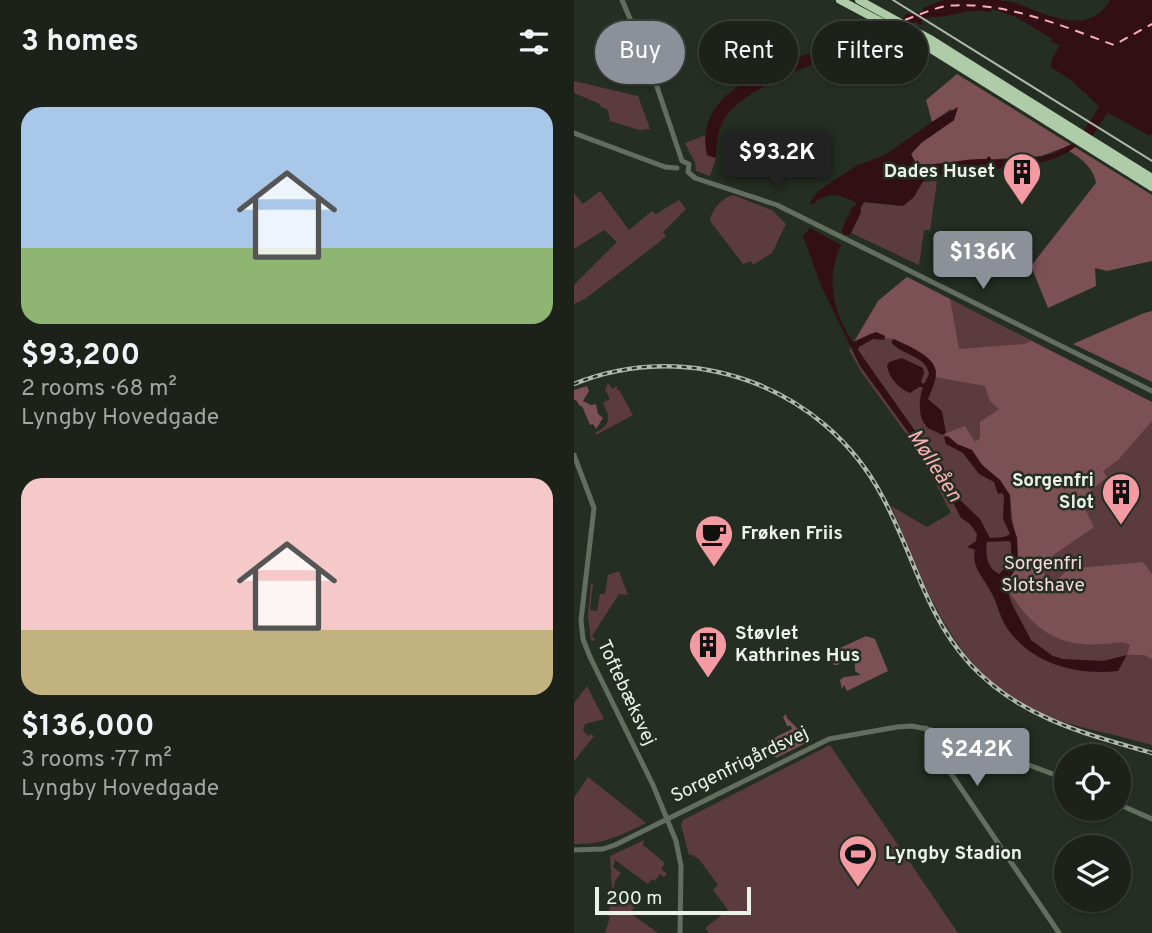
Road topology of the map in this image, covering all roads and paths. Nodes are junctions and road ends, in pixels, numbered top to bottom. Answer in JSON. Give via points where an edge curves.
{"nodes":[{"id":1,"x":622,"y":0,"type":"edge"},
{"id":2,"x":841,"y":0,"type":"edge"},
{"id":3,"x":859,"y":0,"type":"edge"},
{"id":4,"x":882,"y":21,"type":"edge"},
{"id":5,"x":892,"y":21,"type":"edge"},
{"id":6,"x":928,"y":39,"type":"edge"},
{"id":7,"x":928,"y":44,"type":"edge"},
{"id":8,"x":574,"y":133,"type":"edge"},
{"id":9,"x":682,"y":161,"type":"junction"},
{"id":10,"x":677,"y":168,"type":"junction"},
{"id":11,"x":688,"y":172,"type":"junction"},
{"id":12,"x":1152,"y":178,"type":"edge"},
{"id":13,"x":1152,"y":187,"type":"edge"},
{"id":14,"x":1152,"y":391,"type":"edge"},
{"id":15,"x":574,"y":454,"type":"edge"},
{"id":16,"x":926,"y":727,"type":"junction"},
{"id":17,"x":1054,"y":775,"type":"edge"},
{"id":18,"x":1131,"y":810,"type":"edge"},
{"id":19,"x":668,"y":818,"type":"junction"},
{"id":20,"x":1152,"y":820,"type":"edge"},
{"id":21,"x":574,"y":850,"type":"edge"},
{"id":22,"x":680,"y":933,"type":"edge"},
{"id":23,"x":1059,"y":933,"type":"edge"}],
"edges":[{"from":1,"to":9,"type":"street"},
{"from":2,"to":4,"type":"highway"},
{"from":3,"to":5,"type":"highway"},
{"from":6,"to":12,"type":"highway"},
{"from":7,"to":13,"type":"highway"},
{"from":8,"to":10,"type":"street"},
{"from":9,"to":10,"type":"street"},
{"from":9,"to":11,"type":"street","via":[[689,164]]},
{"from":10,"to":11,"type":"street"},
{"from":11,"to":14,"type":"street","via":[[777,205]]},
{"from":15,"to":19,"type":"street","name":"Toftebæksvej","via":[[594,508],[582,601],[583,639]]},
{"from":16,"to":17,"type":"street"},
{"from":16,"to":19,"type":"street","name":"Sorgenfrigårdsvej","via":[[897,727],[829,739]]},
{"from":16,"to":23,"type":"street","via":[[929,741]]},
{"from":18,"to":20,"type":"street"},
{"from":19,"to":21,"type":"street","name":"Sorgenfrigårdsvej","via":[[603,849]]},
{"from":19,"to":22,"type":"street","name":"Toftebæksvej","via":[[680,860]]}]}
